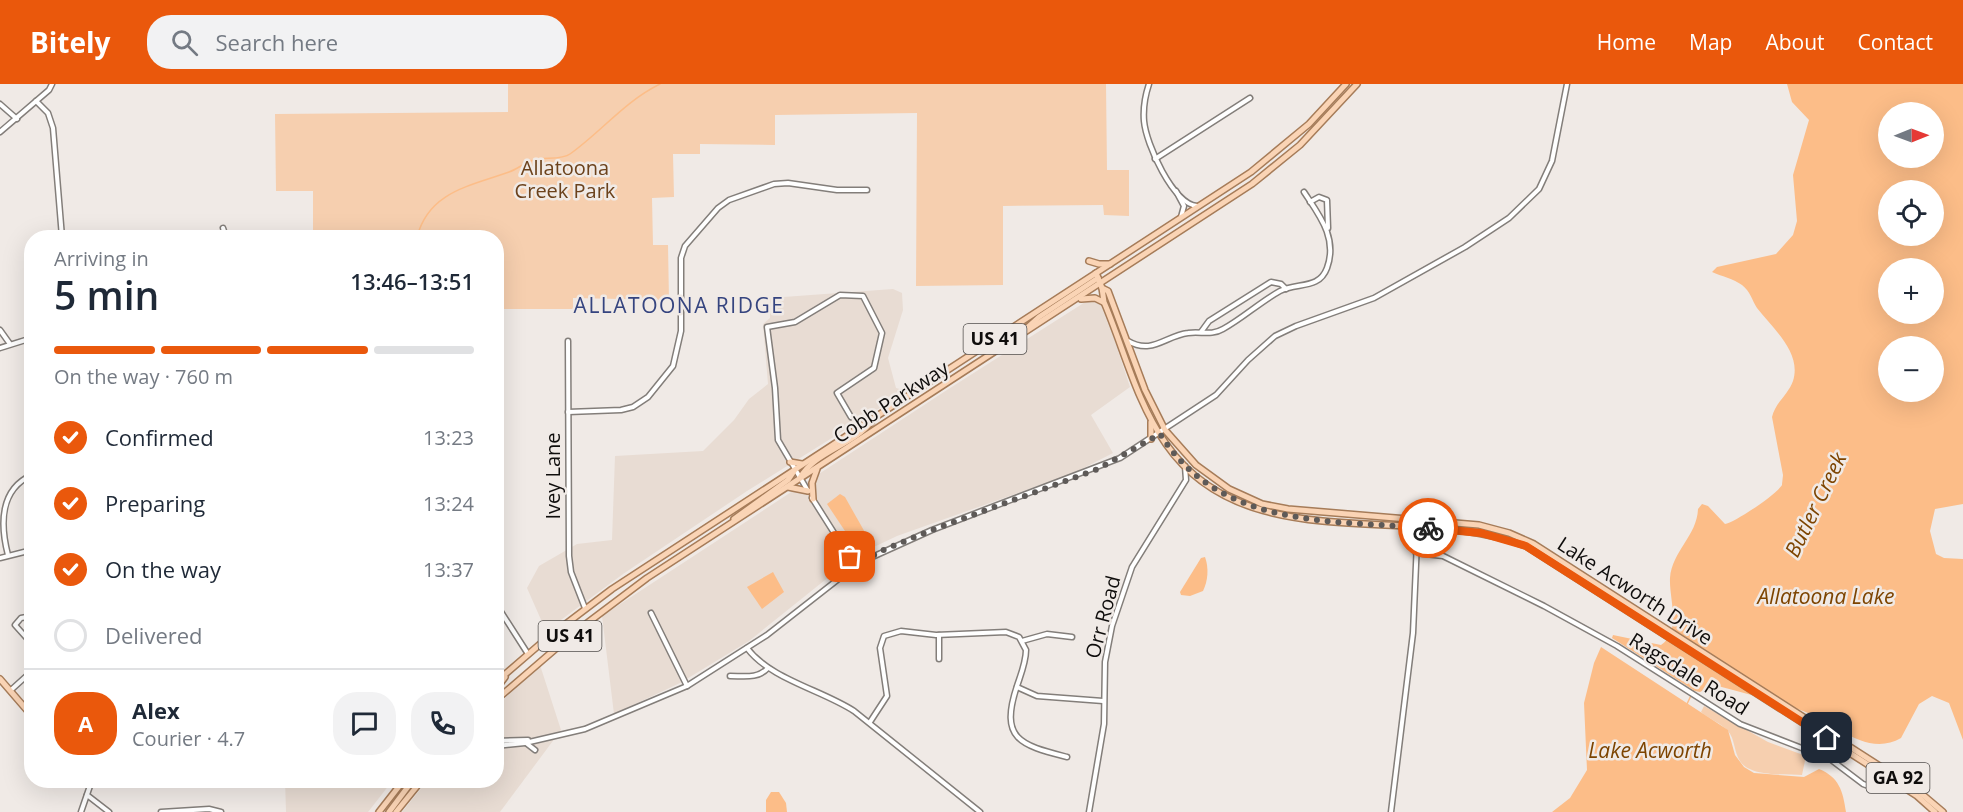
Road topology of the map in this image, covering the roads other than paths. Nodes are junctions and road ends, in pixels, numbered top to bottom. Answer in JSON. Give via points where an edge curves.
{"nodes":[{"id":1,"x":52,"y":84,"type":"edge"},
{"id":2,"x":1149,"y":84,"type":"edge"},
{"id":3,"x":1346,"y":84,"type":"edge"},
{"id":4,"x":1357,"y":84,"type":"edge"},
{"id":5,"x":1567,"y":84,"type":"edge"},
{"id":6,"x":1250,"y":98,"type":"dead end"},
{"id":7,"x":36,"y":101,"type":"junction"},
{"id":8,"x":0,"y":104,"type":"edge"},
{"id":9,"x":17,"y":119,"type":"junction"},
{"id":10,"x":0,"y":132,"type":"edge"},
{"id":11,"x":1155,"y":159,"type":"junction"},
{"id":12,"x":867,"y":190,"type":"dead end"},
{"id":13,"x":1176,"y":190,"type":"junction"},
{"id":14,"x":1304,"y":192,"type":"dead end"},
{"id":15,"x":1310,"y":202,"type":"junction"},
{"id":16,"x":1201,"y":206,"type":"junction"},
{"id":17,"x":1181,"y":219,"type":"junction"},
{"id":18,"x":1328,"y":229,"type":"junction"},
{"id":19,"x":61,"y":230,"type":"edge"},
{"id":20,"x":1089,"y":261,"type":"dead end"},
{"id":21,"x":1112,"y":263,"type":"junction"},
{"id":22,"x":1099,"y":281,"type":"junction"},
{"id":23,"x":1286,"y":289,"type":"junction"},
{"id":24,"x":1104,"y":302,"type":"junction"},
{"id":25,"x":1071,"y":304,"type":"junction"},
{"id":26,"x":0,"y":330,"type":"edge"},
{"id":27,"x":1201,"y":332,"type":"junction"},
{"id":28,"x":1017,"y":338,"type":"junction"},
{"id":29,"x":24,"y":340,"type":"edge"},
{"id":30,"x":1127,"y":340,"type":"junction"},
{"id":31,"x":568,"y":341,"type":"dead end"},
{"id":32,"x":10,"y":344,"type":"junction"},
{"id":33,"x":1142,"y":347,"type":"junction"},
{"id":34,"x":0,"y":348,"type":"edge"},
{"id":35,"x":1134,"y":362,"type":"junction"},
{"id":36,"x":568,"y":412,"type":"junction"},
{"id":37,"x":851,"y":417,"type":"dead end"},
{"id":38,"x":875,"y":417,"type":"junction"},
{"id":39,"x":1150,"y":418,"type":"junction"},
{"id":40,"x":1162,"y":432,"type":"junction"},
{"id":41,"x":1151,"y":439,"type":"junction"},
{"id":42,"x":790,"y":462,"type":"junction"},
{"id":43,"x":804,"y":464,"type":"junction"},
{"id":44,"x":1185,"y":466,"type":"junction"},
{"id":45,"x":818,"y":467,"type":"junction"},
{"id":46,"x":795,"y":469,"type":"junction"},
{"id":47,"x":1199,"y":478,"type":"junction"},
{"id":48,"x":800,"y":479,"type":"junction"},
{"id":49,"x":24,"y":480,"type":"edge"},
{"id":50,"x":1186,"y":480,"type":"junction"},
{"id":51,"x":787,"y":488,"type":"junction"},
{"id":52,"x":808,"y":491,"type":"junction"},
{"id":53,"x":813,"y":499,"type":"junction"},
{"id":54,"x":1418,"y":519,"type":"junction"},
{"id":55,"x":727,"y":526,"type":"junction"},
{"id":56,"x":1418,"y":527,"type":"junction"},
{"id":57,"x":24,"y":552,"type":"edge"},
{"id":58,"x":1416,"y":553,"type":"junction"},
{"id":59,"x":8,"y":555,"type":"junction"},
{"id":60,"x":0,"y":558,"type":"edge"},
{"id":61,"x":855,"y":566,"type":"junction"},
{"id":62,"x":1628,"y":607,"type":"junction"},
{"id":63,"x":585,"y":608,"type":"junction"},
{"id":64,"x":651,"y":613,"type":"dead end"},
{"id":65,"x":504,"y":616,"type":"edge"},
{"id":66,"x":24,"y":617,"type":"edge"},
{"id":67,"x":24,"y":635,"type":"edge"},
{"id":68,"x":939,"y":635,"type":"junction"},
{"id":69,"x":1072,"y":637,"type":"dead end"},
{"id":70,"x":1022,"y":641,"type":"junction"},
{"id":71,"x":747,"y":648,"type":"junction"},
{"id":72,"x":528,"y":654,"type":"junction"},
{"id":73,"x":939,"y":659,"type":"dead end"},
{"id":74,"x":768,"y":668,"type":"junction"},
{"id":75,"x":509,"y":671,"type":"junction"},
{"id":76,"x":504,"y":675,"type":"edge"},
{"id":77,"x":730,"y":676,"type":"dead end"},
{"id":78,"x":24,"y":678,"type":"edge"},
{"id":79,"x":504,"y":678,"type":"edge"},
{"id":80,"x":0,"y":679,"type":"edge"},
{"id":81,"x":687,"y":687,"type":"junction"},
{"id":82,"x":1017,"y":687,"type":"junction"},
{"id":83,"x":10,"y":690,"type":"junction"},
{"id":84,"x":504,"y":693,"type":"edge"},
{"id":85,"x":1103,"y":701,"type":"junction"},
{"id":86,"x":24,"y":707,"type":"edge"},
{"id":87,"x":870,"y":722,"type":"junction"},
{"id":88,"x":535,"y":740,"type":"junction"},
{"id":89,"x":504,"y":742,"type":"edge"},
{"id":90,"x":504,"y":743,"type":"edge"},
{"id":91,"x":525,"y":743,"type":"junction"},
{"id":92,"x":1848,"y":749,"type":"junction"},
{"id":93,"x":535,"y":750,"type":"dead end"},
{"id":94,"x":1067,"y":757,"type":"dead end"},
{"id":95,"x":89,"y":788,"type":"edge"},
{"id":96,"x":398,"y":788,"type":"edge"},
{"id":97,"x":407,"y":788,"type":"edge"},
{"id":98,"x":416,"y":788,"type":"edge"},
{"id":99,"x":1874,"y":788,"type":"dead end"},
{"id":100,"x":87,"y":795,"type":"junction"},
{"id":101,"x":81,"y":812,"type":"edge"},
{"id":102,"x":109,"y":812,"type":"edge"},
{"id":103,"x":161,"y":812,"type":"edge"},
{"id":104,"x":221,"y":812,"type":"edge"},
{"id":105,"x":379,"y":812,"type":"edge"},
{"id":106,"x":389,"y":812,"type":"edge"},
{"id":107,"x":396,"y":812,"type":"edge"},
{"id":108,"x":980,"y":812,"type":"edge"},
{"id":109,"x":1089,"y":812,"type":"edge"},
{"id":110,"x":1391,"y":812,"type":"edge"},
{"id":111,"x":1935,"y":812,"type":"edge"},
{"id":112,"x":1943,"y":812,"type":"edge"}],
"edges":[{"from":1,"to":7,"type":"street"},
{"from":2,"to":11,"type":"street","via":[[1144,121]]},
{"from":3,"to":16,"type":"main road","name":"Cobb Parkway","number":"US 41","via":[[1276,153]]},
{"from":4,"to":22,"type":"main road","name":"Cobb Parkway","number":"US 41","via":[[1318,128],[1270,170]]},
{"from":5,"to":40,"type":"street","via":[[1552,160],[1543,184],[1527,202],[1465,247],[1397,286],[1275,336],[1216,395]]},
{"from":6,"to":11,"type":"street"},
{"from":7,"to":9,"type":"street"},
{"from":7,"to":19,"type":"street","via":[[48,113],[53,128]]},
{"from":8,"to":9,"type":"street"},
{"from":9,"to":10,"type":"street"},
{"from":11,"to":13,"type":"street"},
{"from":12,"to":36,"type":"street","via":[[774,184],[729,200],[718,208],[685,246],[681,258],[681,331],[673,366],[648,397],[633,406]]},
{"from":13,"to":16,"type":"street","via":[[1189,205]]},
{"from":13,"to":17,"type":"street","via":[[1184,208]]},
{"from":14,"to":15,"type":"street"},
{"from":15,"to":18,"type":"street"},
{"from":15,"to":18,"type":"street","via":[[1319,197],[1327,200]]},
{"from":16,"to":17,"type":"main road","name":"Cobb Parkway","number":"US 41"},
{"from":17,"to":21,"type":"main road","name":"Cobb Parkway","number":"US 41"},
{"from":18,"to":23,"type":"street","via":[[1329,259],[1324,274],[1312,284]]},
{"from":20,"to":21,"type":"main road"},
{"from":21,"to":22,"type":"main road","name":"Cobb Parkway","number":"US 41"},
{"from":22,"to":24,"type":"main road","name":"Lake Acworth Drive","number":"GA 92"},
{"from":22,"to":25,"type":"main road","name":"Cobb Parkway","number":"US 41"},
{"from":22,"to":28,"type":"main road","via":[[1039,317]]},
{"from":22,"to":30,"type":"main road","name":"Lake Acworth Drive","number":"GA 92","via":[[1108,291]]},
{"from":22,"to":38,"type":"main road","name":"Cobb Parkway","number":"US 41"},
{"from":23,"to":27,"type":"street","via":[[1222,330],[1212,334]]},
{"from":23,"to":27,"type":"street","via":[[1271,282],[1209,321]]},
{"from":24,"to":25,"type":"main road","via":[[1089,297]]},
{"from":24,"to":39,"type":"main road","name":"Lake Acworth Drive","number":"GA 92"},
{"from":25,"to":28,"type":"main road","name":"Cobb Parkway","number":"US 41"},
{"from":26,"to":32,"type":"street"},
{"from":27,"to":33,"type":"street"},
{"from":28,"to":45,"type":"main road","name":"Cobb Parkway","number":"US 41"},
{"from":29,"to":32,"type":"street"},
{"from":30,"to":33,"type":"street"},
{"from":30,"to":35,"type":"main road","name":"Lake Acworth Drive","number":"GA 92"},
{"from":31,"to":36,"type":"street","name":"Ivey Lane"},
{"from":32,"to":34,"type":"street"},
{"from":33,"to":35,"type":"street"},
{"from":35,"to":40,"type":"main road","name":"Lake Acworth Drive","number":"GA 92"},
{"from":36,"to":63,"type":"street","name":"Ivey Lane","via":[[570,566]]},
{"from":37,"to":42,"type":"street","via":[[837,393],[874,368],[882,333],[863,296],[840,295],[795,322],[767,327],[778,440]]},
{"from":38,"to":43,"type":"main road","name":"Cobb Parkway","number":"US 41"},
{"from":38,"to":48,"type":"main road","via":[[854,437],[808,467]]},
{"from":39,"to":40,"type":"main road","name":"Lake Acworth Drive","number":"GA 92"},
{"from":39,"to":41,"type":"main road"},
{"from":40,"to":41,"type":"street"},
{"from":40,"to":44,"type":"main road","name":"Lake Acworth Drive","number":"GA 92"},
{"from":40,"to":54,"type":"main road","name":"Lake Acworth Drive","number":"GA 92","via":[[1206,473],[1262,504]]},
{"from":41,"to":61,"type":"street","via":[[1098,469],[932,530]]},
{"from":42,"to":43,"type":"main road"},
{"from":42,"to":46,"type":"street"},
{"from":43,"to":46,"type":"main road","name":"Cobb Parkway","number":"US 41"},
{"from":44,"to":47,"type":"main road","name":"Lake Acworth Drive","number":"GA 92"},
{"from":44,"to":50,"type":"street"},
{"from":45,"to":48,"type":"main road","name":"Cobb Parkway","number":"US 41"},
{"from":45,"to":53,"type":"main road","via":[[812,483]]},
{"from":46,"to":48,"type":"street"},
{"from":46,"to":55,"type":"main road","via":[[788,480]]},
{"from":46,"to":63,"type":"main road","name":"Cobb Parkway","number":"US 41"},
{"from":47,"to":50,"type":"street"},
{"from":47,"to":56,"type":"main road","name":"Lake Acworth Drive","number":"GA 92","via":[[1243,504],[1278,515]]},
{"from":48,"to":51,"type":"main road","name":"Cobb Parkway","number":"US 41"},
{"from":48,"to":52,"type":"street"},
{"from":49,"to":59,"type":"street","via":[[7,493],[3,505],[1,529]]},
{"from":50,"to":85,"type":"street","name":"Orr Road","via":[[1125,584],[1108,643]]},
{"from":51,"to":52,"type":"main road"},
{"from":51,"to":55,"type":"main road","name":"Cobb Parkway","number":"US 41"},
{"from":52,"to":53,"type":"street"},
{"from":53,"to":61,"type":"street"},
{"from":54,"to":56,"type":"street"},
{"from":54,"to":62,"type":"main road","name":"Lake Acworth Drive","number":"GA 92","via":[[1479,525],[1509,533],[1534,544]]},
{"from":55,"to":84,"type":"main road","name":"Cobb Parkway","number":"US 41","via":[[602,610]]},
{"from":56,"to":58,"type":"street"},
{"from":56,"to":62,"type":"main road","name":"Lake Acworth Drive","number":"GA 92","via":[[1481,533],[1516,543]]},
{"from":57,"to":59,"type":"street"},
{"from":58,"to":99,"type":"street","name":"Ragsdale Road","via":[[1443,556],[1490,578],[1583,626],[1714,709],[1767,737],[1830,759]]},
{"from":58,"to":110,"type":"street","via":[[1413,633]]},
{"from":59,"to":60,"type":"street"},
{"from":61,"to":71,"type":"street"},
{"from":62,"to":92,"type":"main road","name":"Lake Acworth Drive","number":"GA 92"},
{"from":63,"to":72,"type":"main road","name":"Cobb Parkway","number":"US 41"},
{"from":64,"to":81,"type":"street"},
{"from":65,"to":72,"type":"street"},
{"from":66,"to":67,"type":"street","via":[[15,625]]},
{"from":68,"to":70,"type":"street","via":[[1006,632]]},
{"from":68,"to":73,"type":"street"},
{"from":68,"to":87,"type":"street","via":[[901,631],[884,636],[880,648],[887,696]]},
{"from":69,"to":70,"type":"street","via":[[1047,634]]},
{"from":70,"to":82,"type":"street","via":[[1026,658]]},
{"from":71,"to":74,"type":"street"},
{"from":71,"to":81,"type":"street"},
{"from":72,"to":75,"type":"main road","name":"Cobb Parkway","number":"US 41"},
{"from":74,"to":77,"type":"street","via":[[756,676]]},
{"from":74,"to":87,"type":"street","via":[[832,697]]},
{"from":75,"to":76,"type":"main road","name":"Cobb Parkway","number":"US 41"},
{"from":75,"to":79,"type":"main road"},
{"from":78,"to":83,"type":"street"},
{"from":80,"to":83,"type":"main road"},
{"from":81,"to":88,"type":"street","via":[[593,727]]},
{"from":82,"to":85,"type":"street","via":[[1037,696]]},
{"from":82,"to":94,"type":"street","via":[[1011,718],[1018,739],[1033,748]]},
{"from":83,"to":86,"type":"main road"},
{"from":85,"to":109,"type":"street","name":"Orr Road","via":[[1104,724]]},
{"from":87,"to":108,"type":"street"},
{"from":88,"to":89,"type":"street"},
{"from":88,"to":91,"type":"street"},
{"from":90,"to":91,"type":"street"},
{"from":91,"to":93,"type":"street"},
{"from":92,"to":111,"type":"main road","name":"Lake Acworth Drive","number":"GA 92"},
{"from":92,"to":112,"type":"main road","name":"Lake Acworth Drive","number":"GA 92","via":[[1923,794]]},
{"from":95,"to":100,"type":"street"},
{"from":96,"to":105,"type":"main road"},
{"from":97,"to":106,"type":"main road"},
{"from":98,"to":107,"type":"main road"},
{"from":100,"to":101,"type":"street"},
{"from":100,"to":102,"type":"street"},
{"from":103,"to":104,"type":"street"}]}
